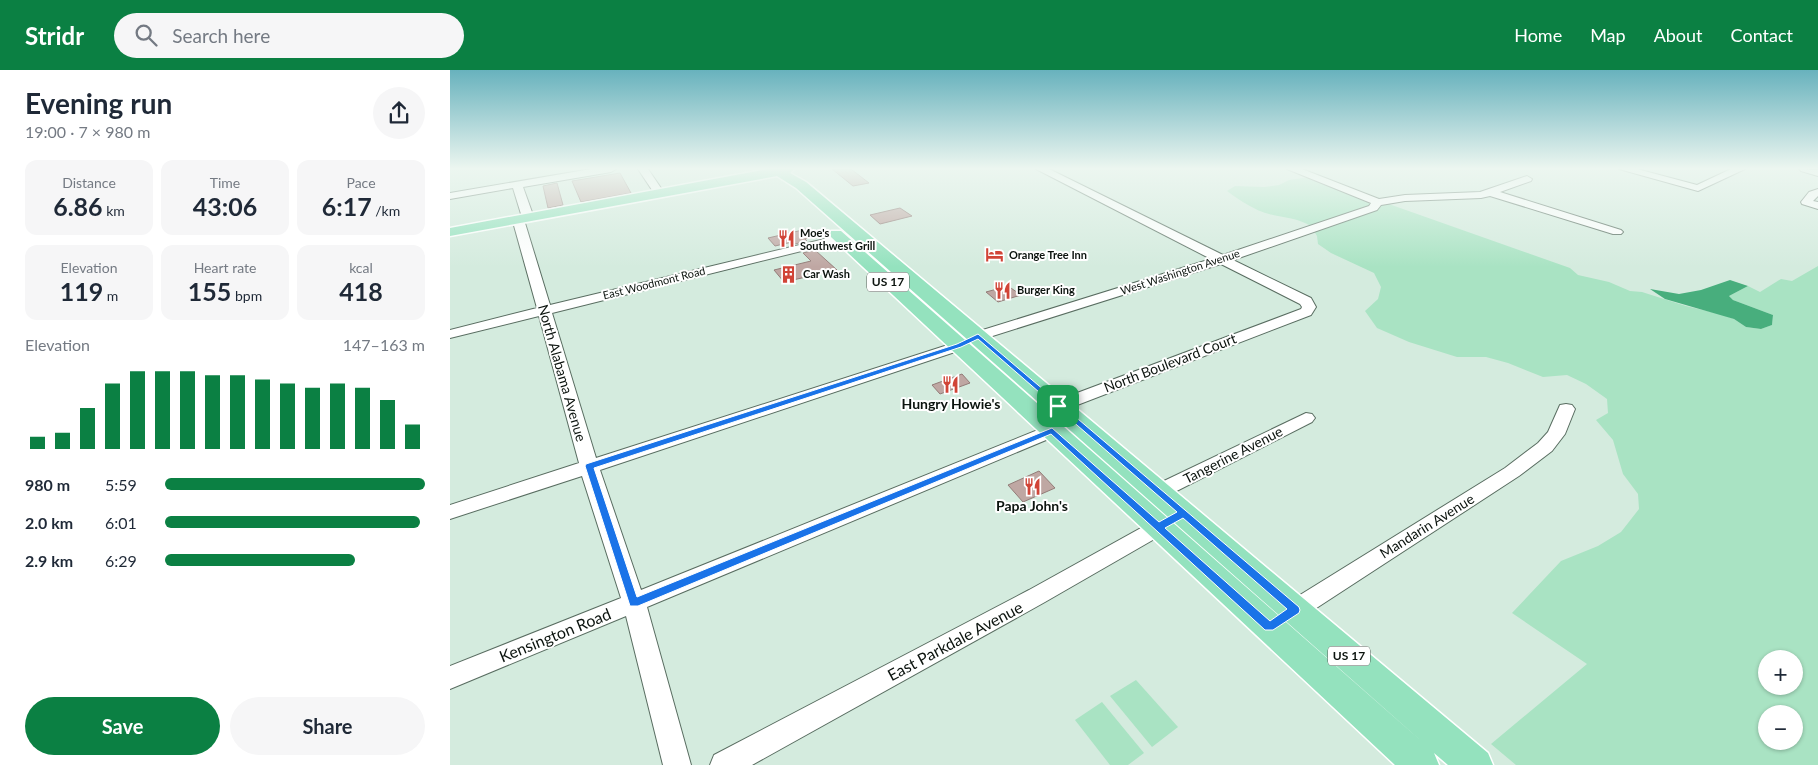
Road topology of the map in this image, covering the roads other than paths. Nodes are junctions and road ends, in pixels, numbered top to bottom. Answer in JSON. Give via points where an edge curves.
{"nodes":[{"id":1,"x":523,"y":201,"type":"edge"},
{"id":2,"x":619,"y":201,"type":"edge"},
{"id":3,"x":800,"y":201,"type":"edge"},
{"id":4,"x":821,"y":201,"type":"edge"},
{"id":5,"x":1107,"y":201,"type":"edge"},
{"id":6,"x":1381,"y":201,"type":"edge"},
{"id":7,"x":1519,"y":201,"type":"edge"},
{"id":8,"x":1806,"y":201,"type":"edge"},
{"id":9,"x":1377,"y":202,"type":"joint"},
{"id":10,"x":1818,"y":206,"type":"edge"},
{"id":11,"x":523,"y":219,"type":"junction"},
{"id":12,"x":450,"y":232,"type":"edge"},
{"id":13,"x":1617,"y":232,"type":"dead end"},
{"id":14,"x":858,"y":234,"type":"junction"},
{"id":15,"x":840,"y":239,"type":"junction"},
{"id":16,"x":1223,"y":259,"type":"junction"},
{"id":17,"x":544,"y":310,"type":"junction"},
{"id":18,"x":450,"y":334,"type":"edge"},
{"id":19,"x":969,"y":341,"type":"junction"},
{"id":20,"x":1566,"y":409,"type":"dead end"},
{"id":21,"x":1067,"y":413,"type":"junction"},
{"id":22,"x":1306,"y":418,"type":"dead end"},
{"id":23,"x":1044,"y":423,"type":"junction"},
{"id":24,"x":589,"y":466,"type":"junction"},
{"id":25,"x":1158,"y":492,"type":"junction"},
{"id":26,"x":1133,"y":504,"type":"junction"},
{"id":27,"x":450,"y":512,"type":"edge"},
{"id":28,"x":1184,"y":513,"type":"junction"},
{"id":29,"x":1158,"y":527,"type":"junction"},
{"id":30,"x":634,"y":602,"type":"junction"},
{"id":31,"x":1282,"y":618,"type":"junction"},
{"id":32,"x":450,"y":678,"type":"edge"},
{"id":33,"x":677,"y":765,"type":"edge"},
{"id":34,"x":724,"y":765,"type":"edge"},
{"id":35,"x":1421,"y":765,"type":"edge"},
{"id":36,"x":1475,"y":765,"type":"edge"}],
"edges":[{"from":1,"to":11,"type":"street","name":"North Alabama Avenue","via":[[527,214]]},
{"from":2,"to":11,"type":"main road"},
{"from":3,"to":15,"type":"main road","number":"US 17"},
{"from":4,"to":14,"type":"main road","number":"US 17"},
{"from":5,"to":16,"type":"street"},
{"from":6,"to":9,"type":"street"},
{"from":7,"to":13,"type":"street"},
{"from":8,"to":10,"type":"street"},
{"from":9,"to":16,"type":"street","name":"West Washington Avenue","via":[[1373,208]]},
{"from":11,"to":12,"type":"main road"},
{"from":11,"to":17,"type":"street","name":"North Alabama Avenue","via":[[519,222]]},
{"from":14,"to":15,"type":"street","name":"East Woodmont Road"},
{"from":14,"to":19,"type":"main road","number":"US 17"},
{"from":15,"to":17,"type":"street","name":"East Woodmont Road"},
{"from":15,"to":19,"type":"main road","number":"US 17"},
{"from":16,"to":19,"type":"street","name":"West Washington Avenue"},
{"from":16,"to":21,"type":"street","name":"North Boulevard Court","via":[[1306,301],[1309,307],[1306,312]]},
{"from":17,"to":18,"type":"street","name":"East Woodmont Road"},
{"from":17,"to":24,"type":"street","name":"North Alabama Avenue"},
{"from":19,"to":21,"type":"main road","number":"US 17"},
{"from":19,"to":23,"type":"main road","number":"US 17"},
{"from":19,"to":24,"type":"street","name":"West Washington Avenue"},
{"from":20,"to":31,"type":"street","name":"Mandarin Avenue","via":[[1556,434],[1545,447],[1512,472]]},
{"from":21,"to":23,"type":"street","name":"Kensington Road"},
{"from":21,"to":25,"type":"main road","number":"US 17"},
{"from":22,"to":25,"type":"street","name":"Tangerine Avenue"},
{"from":23,"to":26,"type":"main road","number":"US 17"},
{"from":23,"to":30,"type":"street","name":"Kensington Road"},
{"from":24,"to":27,"type":"street","name":"West Washington Avenue"},
{"from":24,"to":30,"type":"street","name":"North Alabama Avenue"},
{"from":25,"to":26,"type":"street","name":"Tangerine Avenue"},
{"from":25,"to":28,"type":"main road","number":"US 17"},
{"from":26,"to":29,"type":"main road","number":"US 17"},
{"from":28,"to":29,"type":"street","name":"East Parkdale Avenue"},
{"from":28,"to":31,"type":"main road","number":"US 17"},
{"from":29,"to":31,"type":"main road","number":"US 17"},
{"from":29,"to":34,"type":"street","name":"East Parkdale Avenue"},
{"from":30,"to":32,"type":"street","name":"Kensington Road"},
{"from":30,"to":33,"type":"street","name":"North Alabama Avenue"},
{"from":31,"to":35,"type":"main road","number":"US 17"},
{"from":31,"to":36,"type":"main road","number":"US 17"}]}
